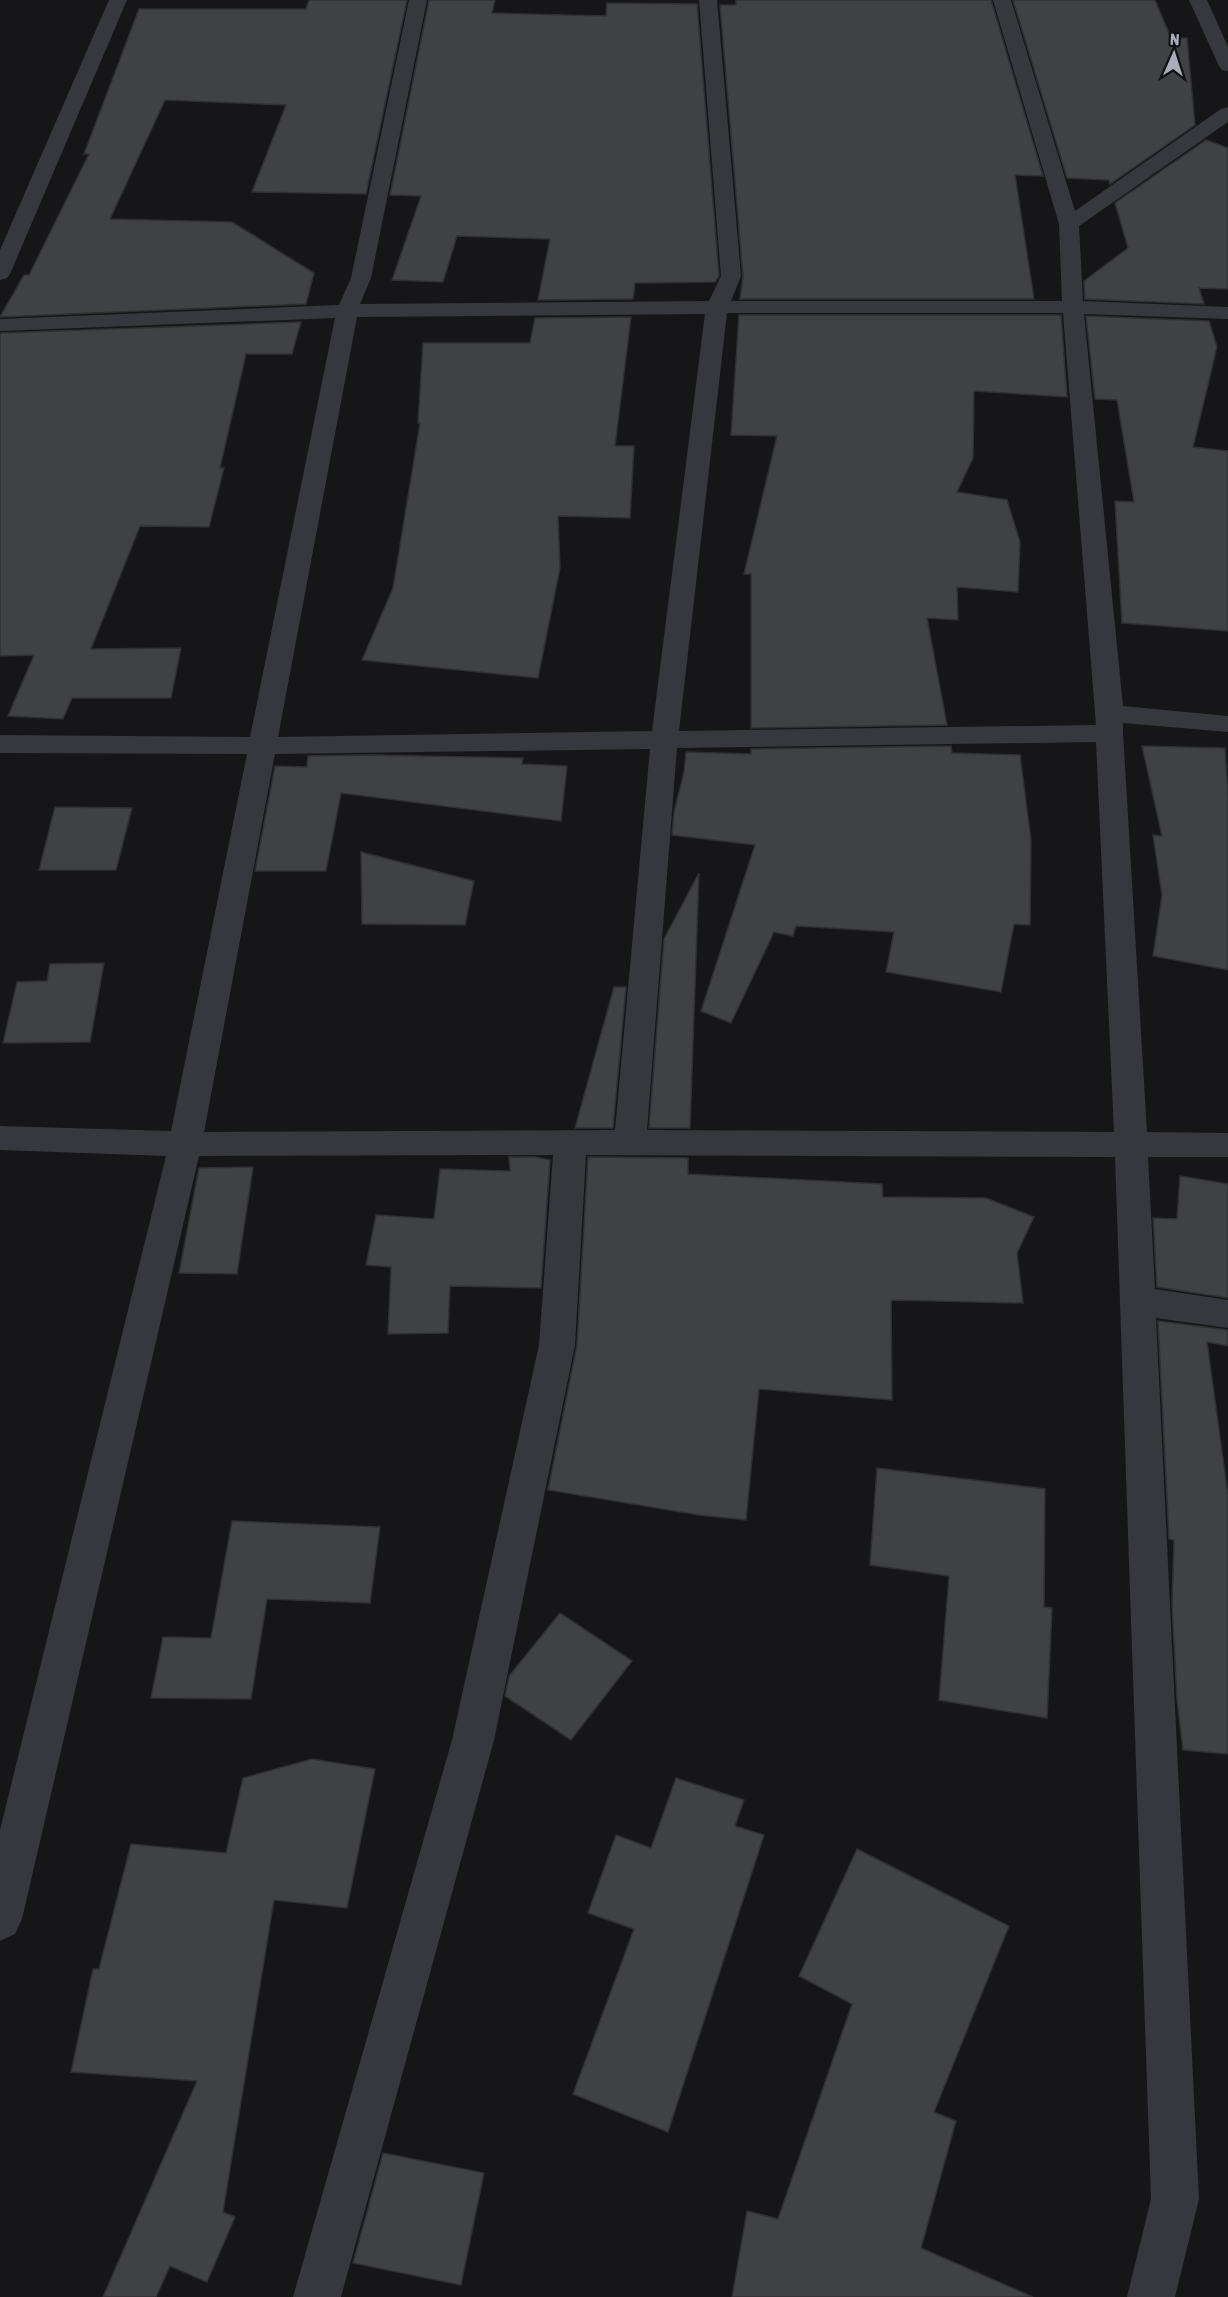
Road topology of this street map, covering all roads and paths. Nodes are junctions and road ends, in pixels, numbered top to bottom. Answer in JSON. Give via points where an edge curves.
{"nodes":[{"id":1,"x":118,"y":0,"type":"edge"},
{"id":2,"x":418,"y":0,"type":"edge"},
{"id":3,"x":708,"y":0,"type":"edge"},
{"id":4,"x":1002,"y":0,"type":"edge"},
{"id":5,"x":1198,"y":0,"type":"edge"},
{"id":6,"x":1228,"y":66,"type":"edge"},
{"id":7,"x":1228,"y":113,"type":"edge"},
{"id":8,"x":1069,"y":224,"type":"junction"},
{"id":9,"x":0,"y":274,"type":"edge"},
{"id":10,"x":717,"y":307,"type":"junction"},
{"id":11,"x":1073,"y":307,"type":"junction"},
{"id":12,"x":347,"y":311,"type":"junction"},
{"id":13,"x":1228,"y":313,"type":"edge"},
{"id":14,"x":0,"y":325,"type":"edge"},
{"id":15,"x":1109,"y":723,"type":"junction"},
{"id":16,"x":1228,"y":724,"type":"edge"},
{"id":17,"x":664,"y":741,"type":"junction"},
{"id":18,"x":0,"y":744,"type":"edge"},
{"id":19,"x":261,"y":746,"type":"junction"},
{"id":20,"x":0,"y":1138,"type":"edge"},
{"id":21,"x":570,"y":1142,"type":"junction"},
{"id":22,"x":630,"y":1142,"type":"junction"},
{"id":23,"x":185,"y":1144,"type":"junction"},
{"id":24,"x":1228,"y":1144,"type":"edge"},
{"id":25,"x":1131,"y":1145,"type":"junction"},
{"id":26,"x":1137,"y":1301,"type":"junction"},
{"id":27,"x":1228,"y":1314,"type":"edge"},
{"id":28,"x":0,"y":1919,"type":"edge"},
{"id":29,"x":317,"y":2297,"type":"edge"},
{"id":30,"x":1151,"y":2297,"type":"edge"}],
"edges":[{"from":1,"to":9,"type":"street"},
{"from":2,"to":12,"type":"street","via":[[361,278]]},
{"from":3,"to":10,"type":"street","via":[[731,276]]},
{"from":4,"to":8,"type":"street"},
{"from":5,"to":6,"type":"street"},
{"from":7,"to":8,"type":"street"},
{"from":8,"to":11,"type":"street"},
{"from":10,"to":11,"type":"street"},
{"from":10,"to":12,"type":"street"},
{"from":10,"to":17,"type":"street"},
{"from":11,"to":13,"type":"street"},
{"from":11,"to":15,"type":"street"},
{"from":12,"to":14,"type":"street"},
{"from":12,"to":19,"type":"street"},
{"from":15,"to":16,"type":"street"},
{"from":15,"to":17,"type":"street"},
{"from":15,"to":25,"type":"street"},
{"from":17,"to":19,"type":"street"},
{"from":17,"to":22,"type":"street"},
{"from":18,"to":19,"type":"street"},
{"from":19,"to":23,"type":"street"},
{"from":20,"to":23,"type":"street"},
{"from":21,"to":22,"type":"street"},
{"from":21,"to":23,"type":"street"},
{"from":21,"to":29,"type":"street","via":[[557,1345],[473,1740]]},
{"from":22,"to":25,"type":"street"},
{"from":23,"to":28,"type":"street"},
{"from":24,"to":25,"type":"street"},
{"from":25,"to":26,"type":"street"},
{"from":26,"to":27,"type":"street"},
{"from":26,"to":30,"type":"street","via":[[1175,2199]]}]}
